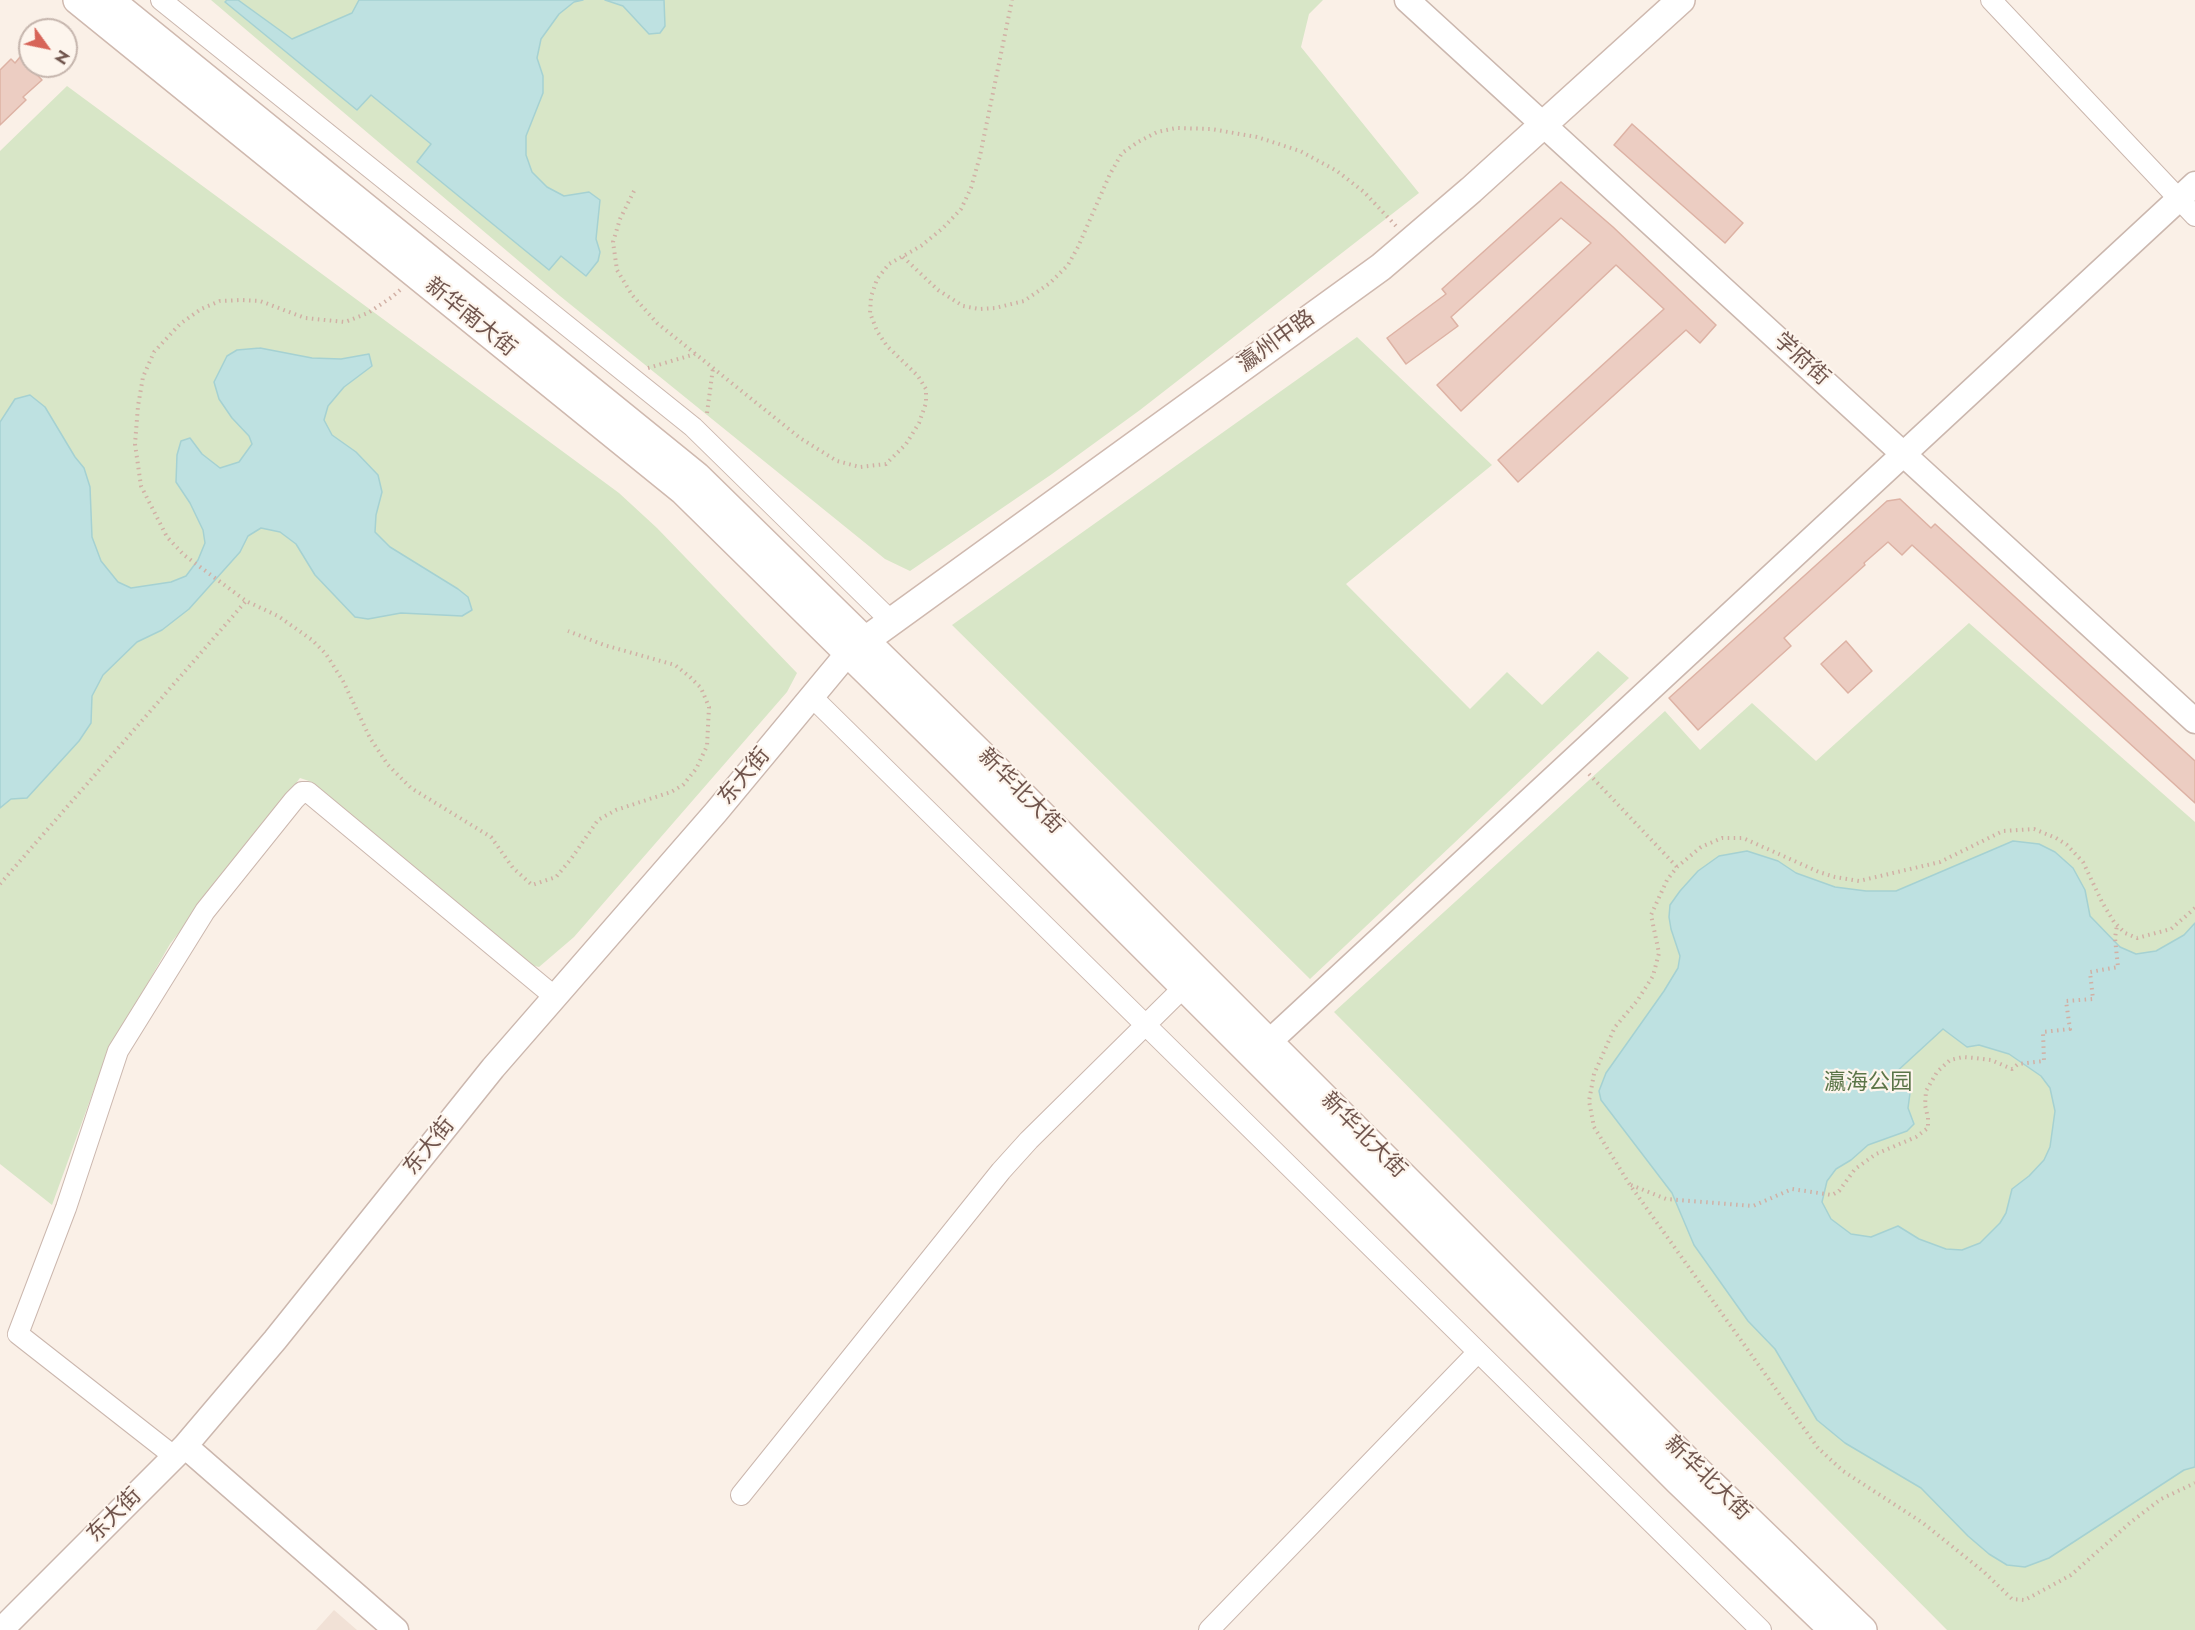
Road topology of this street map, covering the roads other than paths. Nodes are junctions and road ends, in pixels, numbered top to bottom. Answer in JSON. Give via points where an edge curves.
{"nodes":[{"id":1,"x":77,"y":0,"type":"edge"},
{"id":2,"x":110,"y":0,"type":"edge"},
{"id":3,"x":161,"y":0,"type":"edge"},
{"id":4,"x":1407,"y":0,"type":"edge"},
{"id":5,"x":1681,"y":0,"type":"edge"},
{"id":6,"x":1992,"y":0,"type":"edge"},
{"id":7,"x":1543,"y":125,"type":"junction"},
{"id":8,"x":2190,"y":200,"type":"edge"},
{"id":9,"x":1904,"y":455,"type":"junction"},
{"id":10,"x":891,"y":621,"type":"junction"},
{"id":11,"x":857,"y":646,"type":"junction"},
{"id":12,"x":812,"y":697,"type":"junction"},
{"id":13,"x":2195,"y":720,"type":"edge"},
{"id":14,"x":1184,"y":987,"type":"junction"},
{"id":15,"x":555,"y":997,"type":"junction"},
{"id":16,"x":1145,"y":1025,"type":"junction"},
{"id":17,"x":1269,"y":1042,"type":"junction"},
{"id":18,"x":1478,"y":1352,"type":"junction"},
{"id":19,"x":180,"y":1451,"type":"junction"},
{"id":20,"x":741,"y":1496,"type":"dead end"},
{"id":21,"x":1,"y":1630,"type":"edge"},
{"id":22,"x":396,"y":1630,"type":"edge"},
{"id":23,"x":1209,"y":1630,"type":"edge"},
{"id":24,"x":1761,"y":1630,"type":"edge"},
{"id":25,"x":1833,"y":1630,"type":"edge"},
{"id":26,"x":1863,"y":1630,"type":"edge"}],
"edges":[{"from":1,"to":11,"type":"main road","name":"新华南大街","via":[[683,491]]},
{"from":2,"to":11,"type":"main road","name":"新华南大街","via":[[697,476]]},
{"from":3,"to":10,"type":"street","via":[[704,438]]},
{"from":4,"to":7,"type":"street","name":"学府街"},
{"from":5,"to":7,"type":"main road","name":"瀛州中路"},
{"from":6,"to":8,"type":"street"},
{"from":7,"to":9,"type":"street","name":"学府街"},
{"from":7,"to":10,"type":"main road","name":"瀛州中路","via":[[1381,267]]},
{"from":8,"to":9,"type":"street"},
{"from":9,"to":13,"type":"street","name":"学府街"},
{"from":9,"to":17,"type":"street"},
{"from":10,"to":11,"type":"main road","name":"瀛州中路"},
{"from":11,"to":12,"type":"street","name":"东大街"},
{"from":11,"to":14,"type":"main road","name":"新华北大街"},
{"from":11,"to":17,"type":"main road","name":"新华北大街"},
{"from":12,"to":15,"type":"street","name":"东大街"},
{"from":12,"to":16,"type":"street"},
{"from":14,"to":16,"type":"street"},
{"from":14,"to":25,"type":"main road","name":"新华北大街","via":[[1679,1482]]},
{"from":15,"to":19,"type":"street","name":"东大街"},
{"from":15,"to":19,"type":"street","via":[[308,792],[294,800],[204,911],[118,1051],[66,1208],[18,1334]]},
{"from":16,"to":18,"type":"street"},
{"from":16,"to":20,"type":"street","via":[[1001,1171]]},
{"from":17,"to":26,"type":"main road","name":"新华北大街","via":[[1694,1467]]},
{"from":18,"to":23,"type":"street"},
{"from":18,"to":24,"type":"street"},
{"from":19,"to":21,"type":"street","name":"东大街"},
{"from":19,"to":22,"type":"street"}]}
